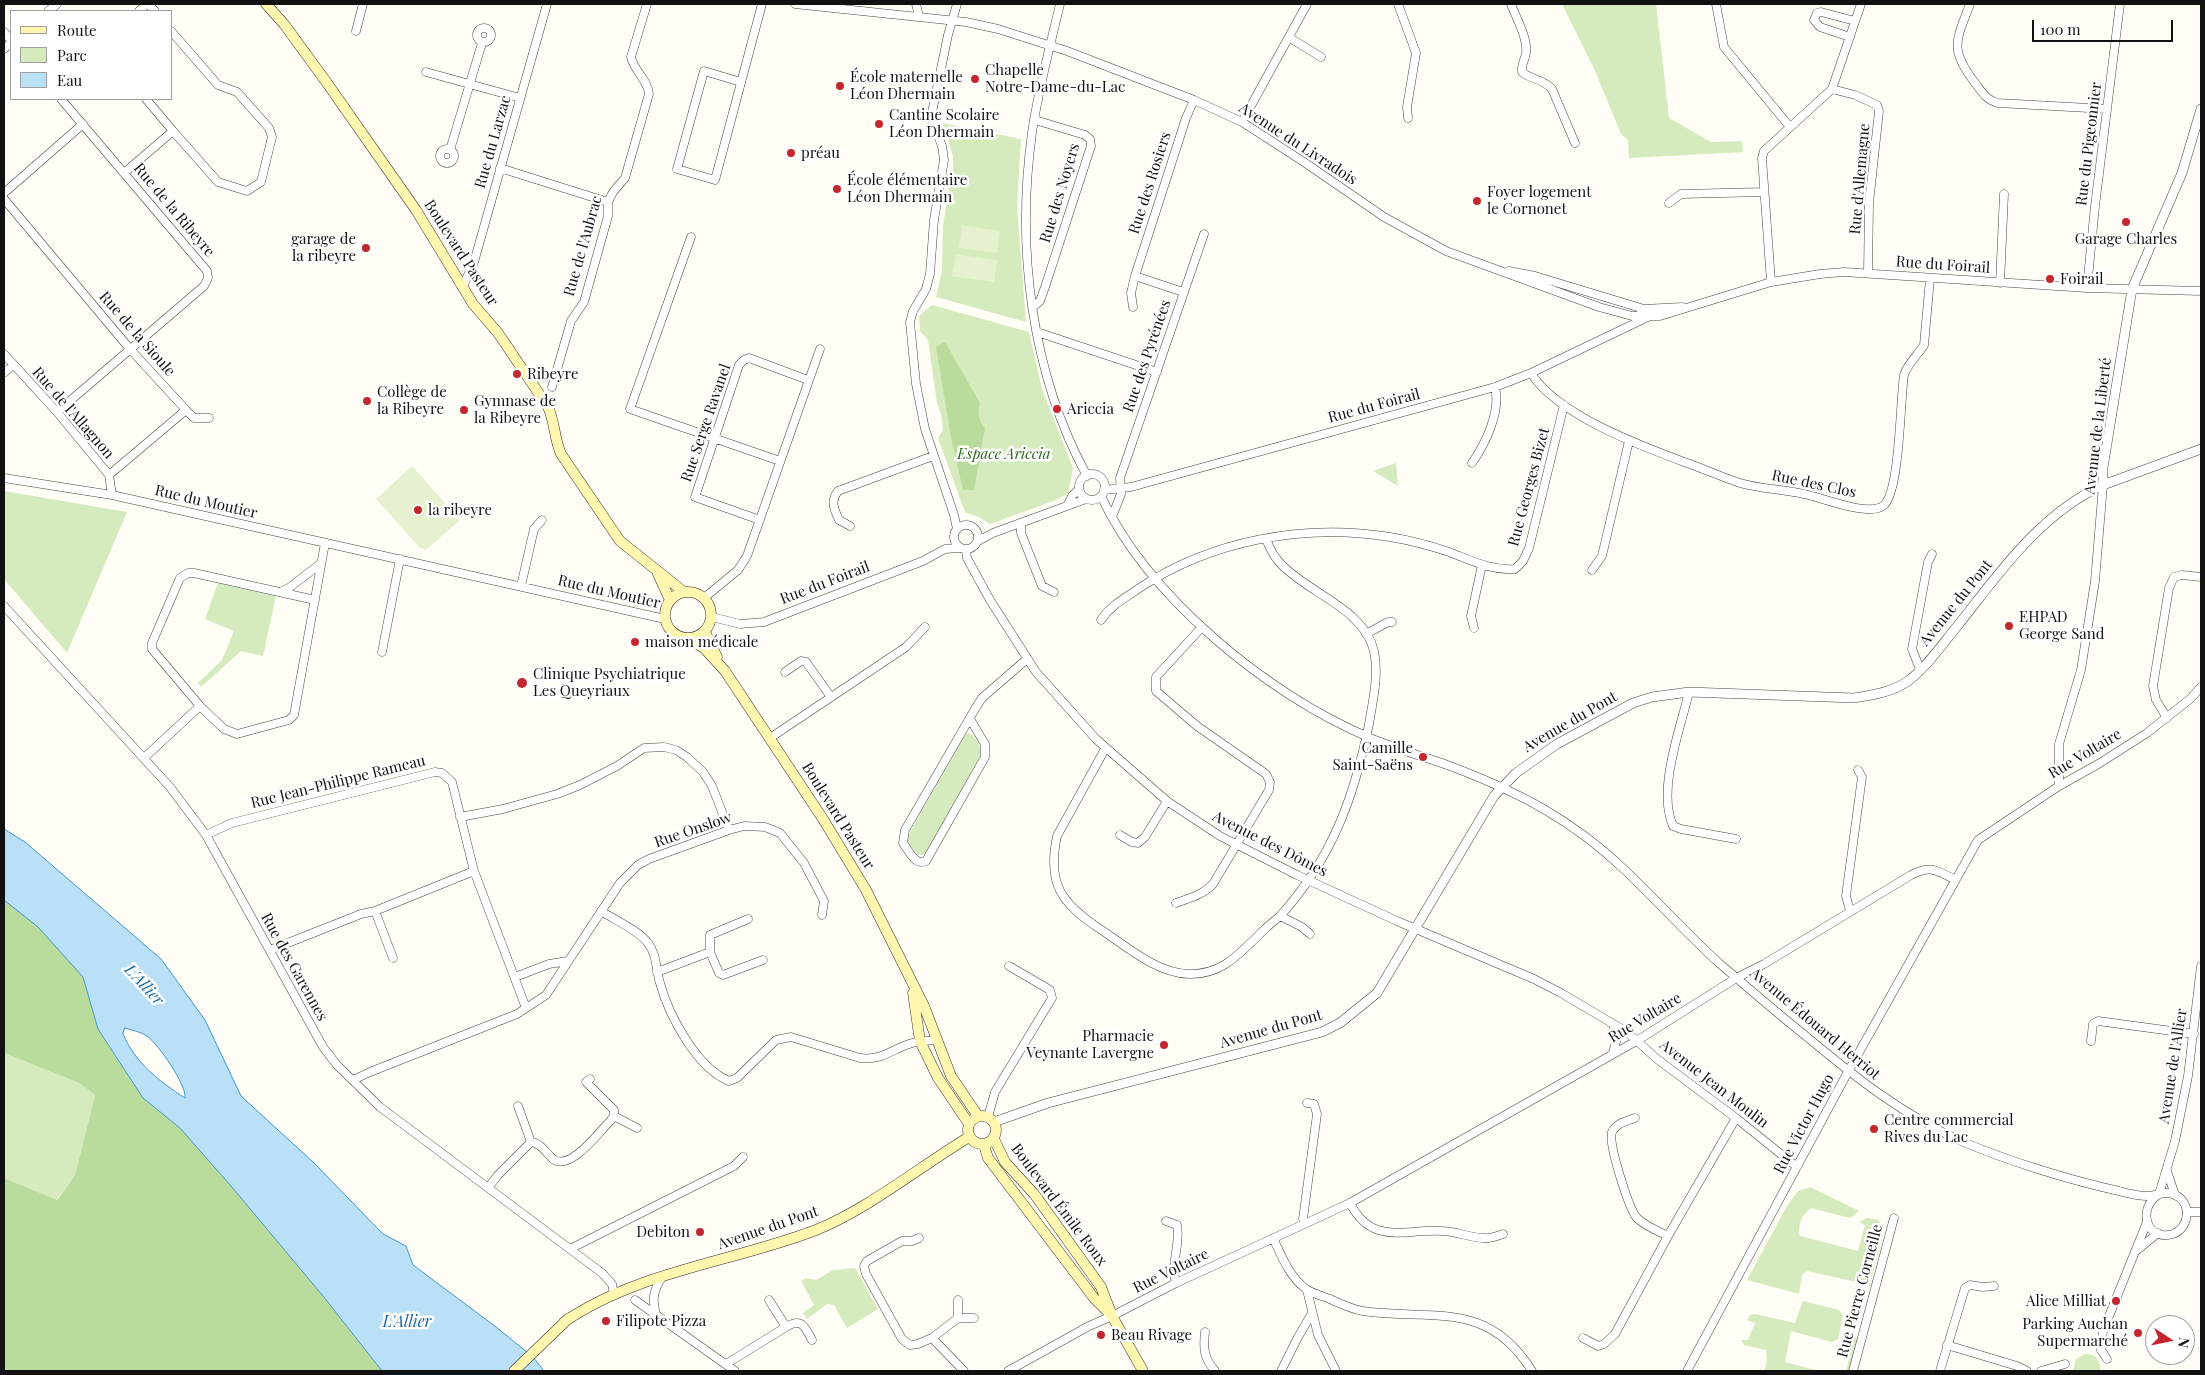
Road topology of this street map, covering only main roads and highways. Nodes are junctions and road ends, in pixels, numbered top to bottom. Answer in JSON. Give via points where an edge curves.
{"nodes":[{"id":1,"x":266,"y":4,"type":"edge"},
{"id":2,"x":656,"y":569,"type":"junction"},
{"id":3,"x":684,"y":592,"type":"junction"},
{"id":4,"x":670,"y":600,"type":"junction"},
{"id":5,"x":705,"y":632,"type":"junction"},
{"id":6,"x":689,"y":639,"type":"junction"},
{"id":7,"x":725,"y":671,"type":"junction"},
{"id":8,"x":912,"y":985,"type":"junction"},
{"id":9,"x":987,"y":1118,"type":"junction"},
{"id":10,"x":969,"y":1124,"type":"junction"},
{"id":11,"x":969,"y":1137,"type":"junction"},
{"id":12,"x":994,"y":1139,"type":"junction"},
{"id":13,"x":984,"y":1145,"type":"junction"},
{"id":14,"x":646,"y":1283,"type":"junction"},
{"id":15,"x":1112,"y":1316,"type":"junction"},
{"id":16,"x":564,"y":1322,"type":"junction"},
{"id":17,"x":514,"y":1371,"type":"edge"},
{"id":18,"x":1143,"y":1371,"type":"edge"}],
"edges":[{"from":1,"to":2,"type":"main road","name":"Boulevard Pasteur","via":[[327,83],[416,210],[474,304],[498,333],[548,407],[561,454],[620,541]]},
{"from":2,"to":3,"type":"main road","name":"Boulevard Pasteur"},
{"from":2,"to":4,"type":"main road","name":"Boulevard Pasteur"},
{"from":3,"to":4,"type":"main road"},
{"from":3,"to":5,"type":"main road","via":[[704,598],[711,610],[712,617]]},
{"from":4,"to":6,"type":"main road","via":[[665,619],[671,631]]},
{"from":5,"to":6,"type":"main road"},
{"from":5,"to":7,"type":"main road","name":"Boulevard Pasteur"},
{"from":6,"to":7,"type":"main road","name":"Boulevard Pasteur","via":[[704,648]]},
{"from":7,"to":8,"type":"main road","name":"Boulevard Pasteur","via":[[866,890],[894,942]]},
{"from":8,"to":9,"type":"main road","name":"Boulevard Pasteur","via":[[924,1006],[951,1076]]},
{"from":8,"to":10,"type":"main road","name":"Boulevard Pasteur","via":[[920,1041],[938,1078]]},
{"from":9,"to":10,"type":"main road"},
{"from":9,"to":12,"type":"main road","via":[[996,1131]]},
{"from":10,"to":11,"type":"main road"},
{"from":11,"to":13,"type":"main road","via":[[975,1144]]},
{"from":11,"to":14,"type":"main road","name":"Avenue du Pont","via":[[824,1226]]},
{"from":12,"to":13,"type":"main road"},
{"from":12,"to":15,"type":"main road","name":"Boulevard Émile Roux","via":[[1005,1162],[1035,1196],[1102,1286]]},
{"from":13,"to":15,"type":"main road","name":"Boulevard Émile Roux","via":[[988,1158],[1091,1294]]},
{"from":14,"to":16,"type":"main road","name":"Avenue du Pont","via":[[585,1308]]},
{"from":14,"to":16,"type":"main road","name":"Avenue du Pont","via":[[613,1289],[600,1295]]},
{"from":15,"to":18,"type":"main road","name":"Boulevard Émile Roux"},
{"from":16,"to":17,"type":"main road"}]}
